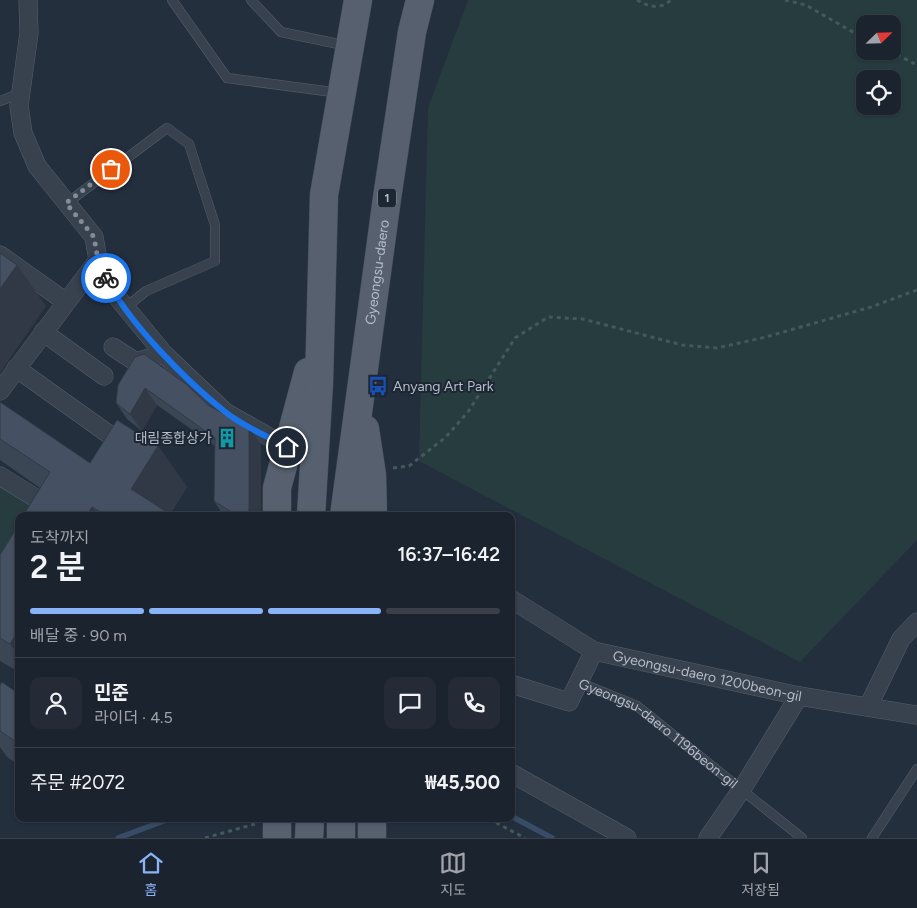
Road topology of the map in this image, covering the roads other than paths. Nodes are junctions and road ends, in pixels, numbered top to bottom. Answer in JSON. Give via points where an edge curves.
{"nodes":[{"id":1,"x":28,"y":0,"type":"edge"},
{"id":2,"x":172,"y":0,"type":"edge"},
{"id":3,"x":251,"y":0,"type":"edge"},
{"id":4,"x":358,"y":0,"type":"edge"},
{"id":5,"x":420,"y":0,"type":"edge"},
{"id":6,"x":348,"y":46,"type":"junction"},
{"id":7,"x":21,"y":93,"type":"junction"},
{"id":8,"x":340,"y":93,"type":"junction"},
{"id":9,"x":0,"y":101,"type":"edge"},
{"id":10,"x":66,"y":203,"type":"junction"},
{"id":11,"x":0,"y":255,"type":"edge"},
{"id":12,"x":98,"y":260,"type":"junction"},
{"id":13,"x":66,"y":302,"type":"junction"},
{"id":14,"x":125,"y":308,"type":"junction"},
{"id":15,"x":320,"y":327,"type":"junction"},
{"id":16,"x":43,"y":332,"type":"junction"},
{"id":17,"x":113,"y":348,"type":"dead end"},
{"id":18,"x":164,"y":354,"type":"junction"},
{"id":19,"x":16,"y":368,"type":"junction"},
{"id":20,"x":104,"y":376,"type":"dead end"},
{"id":21,"x":0,"y":391,"type":"edge"},
{"id":22,"x":361,"y":398,"type":"junction"},
{"id":23,"x":287,"y":447,"type":"junction"},
{"id":24,"x":130,"y":449,"type":"edge"},
{"id":25,"x":0,"y":476,"type":"edge"},
{"id":26,"x":58,"y":512,"type":"edge"},
{"id":27,"x":277,"y":512,"type":"edge"},
{"id":28,"x":311,"y":512,"type":"edge"},
{"id":29,"x":345,"y":512,"type":"edge"},
{"id":30,"x":372,"y":512,"type":"edge"},
{"id":31,"x":515,"y":602,"type":"edge"},
{"id":32,"x":917,"y":622,"type":"edge"},
{"id":33,"x":594,"y":651,"type":"junction"},
{"id":34,"x":578,"y":682,"type":"junction"},
{"id":35,"x":515,"y":685,"type":"edge"},
{"id":36,"x":799,"y":696,"type":"junction"},
{"id":37,"x":868,"y":707,"type":"junction"},
{"id":38,"x":917,"y":715,"type":"edge"},
{"id":39,"x":917,"y":769,"type":"edge"},
{"id":40,"x":515,"y":775,"type":"edge"},
{"id":41,"x":742,"y":789,"type":"junction"},
{"id":42,"x":277,"y":822,"type":"edge"},
{"id":43,"x":310,"y":822,"type":"edge"},
{"id":44,"x":341,"y":822,"type":"edge"},
{"id":45,"x":277,"y":838,"type":"edge"},
{"id":46,"x":310,"y":838,"type":"edge"},
{"id":47,"x":341,"y":838,"type":"edge"},
{"id":48,"x":627,"y":838,"type":"edge"},
{"id":49,"x":708,"y":838,"type":"edge"},
{"id":50,"x":802,"y":838,"type":"edge"},
{"id":51,"x":872,"y":838,"type":"edge"}],
"edges":[{"from":1,"to":7,"type":"street","via":[[29,33]]},
{"from":2,"to":8,"type":"lane","via":[[227,78]]},
{"from":3,"to":6,"type":"lane","via":[[281,32]]},
{"from":4,"to":6,"type":"main road"},
{"from":5,"to":22,"type":"main road","name":"Gyeongsu-daero","number":"1","via":[[410,42]]},
{"from":6,"to":8,"type":"main road"},
{"from":7,"to":9,"type":"lane"},
{"from":7,"to":10,"type":"street","via":[[19,106],[23,133],[37,166]]},
{"from":8,"to":15,"type":"main road","via":[[324,195]]},
{"from":10,"to":12,"type":"street","via":[[94,237]]},
{"from":10,"to":14,"type":"lane","via":[[167,128],[189,144],[214,225],[215,261],[146,291]]},
{"from":11,"to":13,"type":"street"},
{"from":12,"to":13,"type":"street"},
{"from":12,"to":14,"type":"street","via":[[113,292]]},
{"from":13,"to":16,"type":"street"},
{"from":14,"to":18,"type":"street"},
{"from":15,"to":23,"type":"main road"},
{"from":15,"to":28,"type":"main road"},
{"from":16,"to":19,"type":"street"},
{"from":16,"to":20,"type":"street"},
{"from":17,"to":18,"type":"street","via":[[136,362]]},
{"from":18,"to":23,"type":"street","via":[[225,412]]},
{"from":19,"to":21,"type":"street"},
{"from":19,"to":24,"type":"street"},
{"from":22,"to":29,"type":"main road","name":"Gyeongsu-daero","number":"1"},
{"from":22,"to":30,"type":"main road","via":[[371,470]]},
{"from":23,"to":27,"type":"main road","via":[[278,488]]},
{"from":25,"to":26,"type":"street"},
{"from":31,"to":33,"type":"street","name":"Gyeongsu-daero 1200beon-gil"},
{"from":32,"to":37,"type":"street","via":[[901,640]]},
{"from":33,"to":34,"type":"street"},
{"from":33,"to":36,"type":"street","name":"Gyeongsu-daero 1200beon-gil"},
{"from":34,"to":35,"type":"street","name":"Gyeongsu-daero 1196beon-gil","via":[[569,702]]},
{"from":34,"to":41,"type":"lane","name":"Gyeongsu-daero 1196beon-gil","via":[[637,706]]},
{"from":36,"to":37,"type":"street","name":"Gyeongsu-daero 1200beon-gil"},
{"from":36,"to":41,"type":"street"},
{"from":37,"to":38,"type":"street","name":"Gyeongsu-daero 1200beon-gil"},
{"from":39,"to":51,"type":"lane"},
{"from":40,"to":48,"type":"street"},
{"from":41,"to":49,"type":"street"},
{"from":41,"to":50,"type":"lane","name":"Gyeongsu-daero 1196beon-gil"},
{"from":42,"to":45,"type":"main road","bridge":true},
{"from":43,"to":46,"type":"main road"},
{"from":44,"to":47,"type":"main road"}]}
